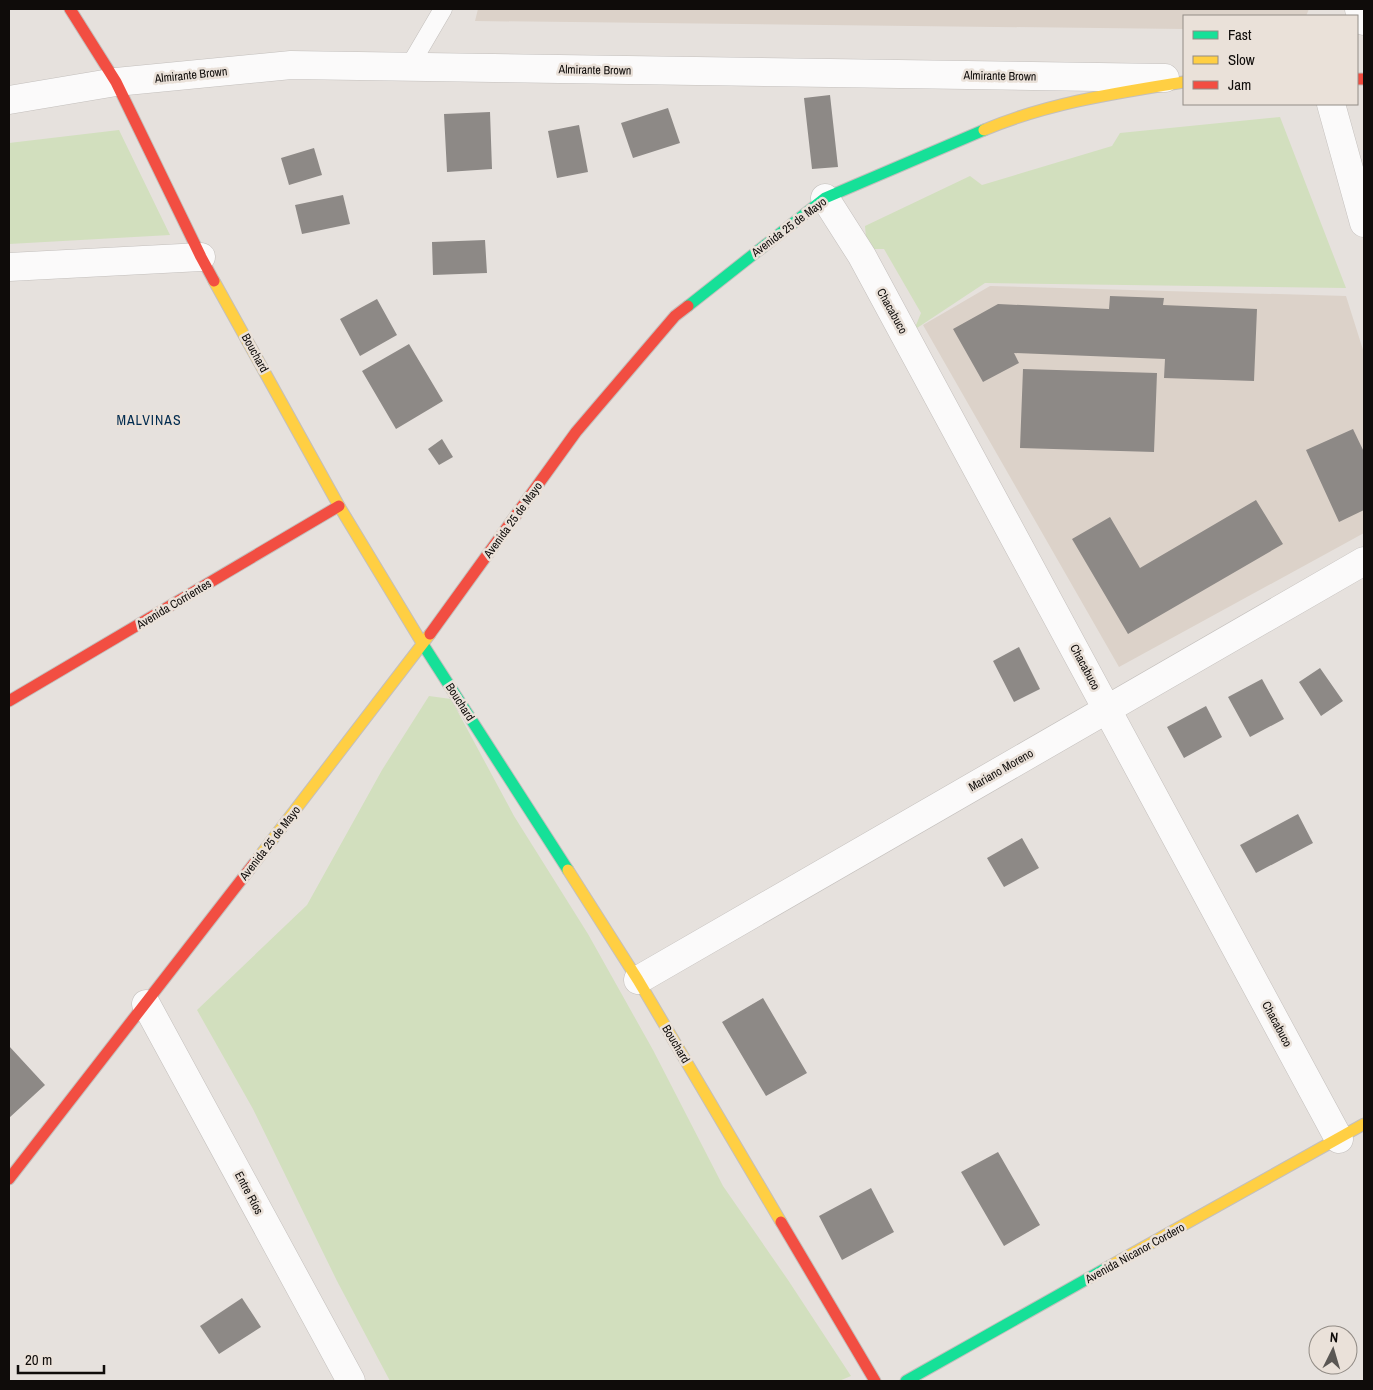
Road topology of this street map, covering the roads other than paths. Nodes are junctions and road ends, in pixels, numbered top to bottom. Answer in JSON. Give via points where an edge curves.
{"nodes":[{"id":1,"x":70,"y":9,"type":"edge"},
{"id":2,"x":443,"y":9,"type":"edge"},
{"id":3,"x":1359,"y":9,"type":"edge"},
{"id":4,"x":1364,"y":21,"type":"edge"},
{"id":5,"x":409,"y":67,"type":"junction"},
{"id":6,"x":1183,"y":78,"type":"edge"},
{"id":7,"x":116,"y":82,"type":"junction"},
{"id":8,"x":1183,"y":82,"type":"edge"},
{"id":9,"x":9,"y":100,"type":"edge"},
{"id":10,"x":1331,"y":105,"type":"edge"},
{"id":11,"x":825,"y":198,"type":"junction"},
{"id":12,"x":1364,"y":223,"type":"edge"},
{"id":13,"x":201,"y":256,"type":"junction"},
{"id":14,"x":9,"y":267,"type":"edge"},
{"id":15,"x":339,"y":506,"type":"junction"},
{"id":16,"x":1364,"y":560,"type":"edge"},
{"id":17,"x":423,"y":644,"type":"junction"},
{"id":18,"x":9,"y":701,"type":"edge"},
{"id":19,"x":1107,"y":708,"type":"junction"},
{"id":20,"x":638,"y":980,"type":"junction"},
{"id":21,"x":146,"y":1004,"type":"junction"},
{"id":22,"x":1364,"y":1124,"type":"edge"},
{"id":23,"x":1339,"y":1139,"type":"junction"},
{"id":24,"x":9,"y":1179,"type":"edge"},
{"id":25,"x":351,"y":1381,"type":"edge"},
{"id":26,"x":875,"y":1381,"type":"edge"},
{"id":27,"x":906,"y":1381,"type":"edge"}],
"edges":[{"from":1,"to":7,"type":"main road","name":"Bouchard"},
{"from":2,"to":5,"type":"lane"},
{"from":3,"to":4,"type":"street"},
{"from":5,"to":6,"type":"street","name":"Almirante Brown"},
{"from":5,"to":7,"type":"street","name":"Almirante Brown","via":[[291,65]]},
{"from":7,"to":9,"type":"street","name":"Almirante Brown"},
{"from":7,"to":13,"type":"main road","name":"Bouchard"},
{"from":8,"to":11,"type":"main road","name":"Avenida 25 de Mayo","via":[[1102,96],[1015,117]]},
{"from":10,"to":12,"type":"street"},
{"from":11,"to":17,"type":"main road","name":"Avenida 25 de Mayo","via":[[675,316],[576,432]]},
{"from":11,"to":19,"type":"street","name":"Chacabuco","via":[[862,256]]},
{"from":13,"to":14,"type":"street"},
{"from":13,"to":15,"type":"main road","name":"Bouchard"},
{"from":15,"to":17,"type":"main road","name":"Bouchard"},
{"from":15,"to":18,"type":"main road","name":"Avenida Corrientes"},
{"from":16,"to":19,"type":"street","name":"Mariano Moreno"},
{"from":17,"to":20,"type":"main road","name":"Bouchard"},
{"from":17,"to":21,"type":"main road","name":"Avenida 25 de Mayo"},
{"from":19,"to":20,"type":"street","name":"Mariano Moreno"},
{"from":19,"to":23,"type":"street","name":"Chacabuco"},
{"from":20,"to":26,"type":"main road","name":"Bouchard"},
{"from":21,"to":24,"type":"main road","name":"Avenida 25 de Mayo"},
{"from":21,"to":25,"type":"street","name":"Entre Ríos"},
{"from":22,"to":23,"type":"main road","name":"Avenida Nicanor Cordero"},
{"from":23,"to":27,"type":"main road","name":"Avenida Nicanor Cordero"}]}
